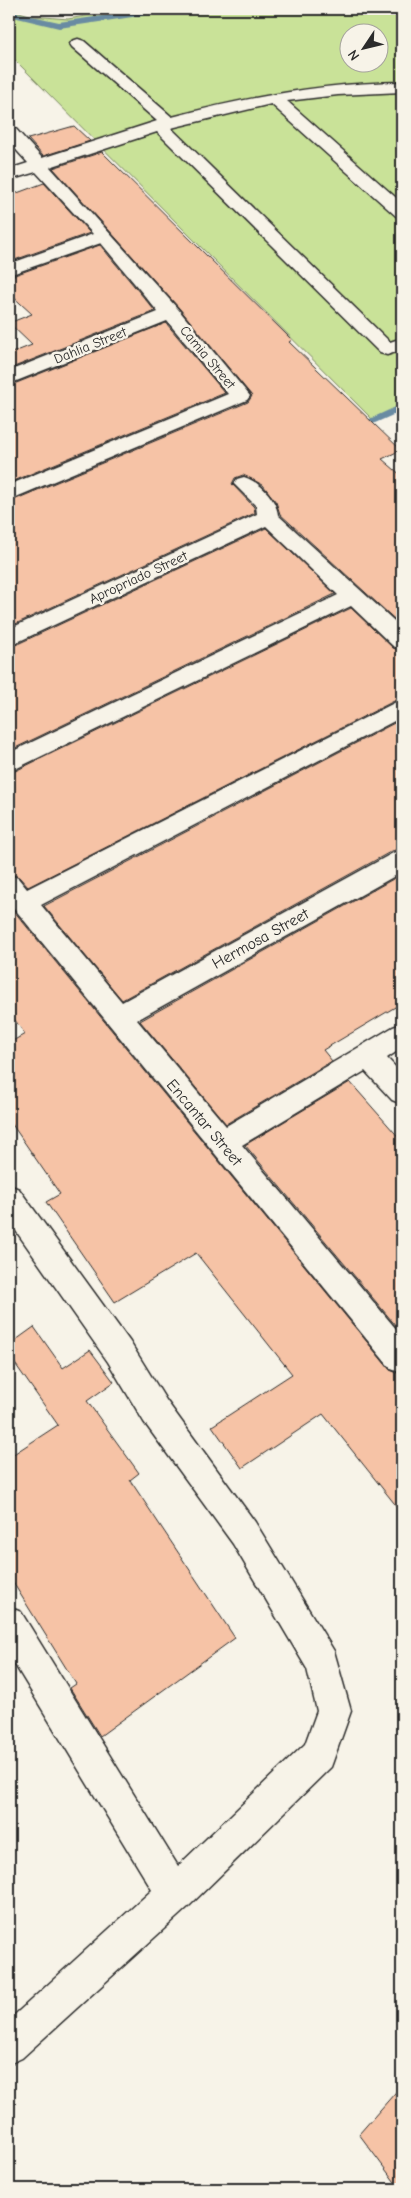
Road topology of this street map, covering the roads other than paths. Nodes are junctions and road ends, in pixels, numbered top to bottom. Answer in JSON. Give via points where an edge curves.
{"nodes":[{"id":1,"x":78,"y":44,"type":"dead end"},
{"id":2,"x":402,"y":87,"type":"edge"},
{"id":3,"x":274,"y":98,"type":"junction"},
{"id":4,"x":165,"y":125,"type":"junction"},
{"id":5,"x":9,"y":132,"type":"edge"},
{"id":6,"x":39,"y":165,"type":"junction"},
{"id":7,"x":9,"y":175,"type":"edge"},
{"id":8,"x":402,"y":212,"type":"edge"},
{"id":9,"x":104,"y":236,"type":"junction"},
{"id":10,"x":9,"y":270,"type":"edge"},
{"id":11,"x":171,"y":313,"type":"junction"},
{"id":12,"x":402,"y":344,"type":"edge"},
{"id":13,"x":9,"y":378,"type":"edge"},
{"id":14,"x":244,"y":484,"type":"dead end"},
{"id":15,"x":9,"y":493,"type":"edge"},
{"id":16,"x":268,"y":517,"type":"junction"},
{"id":17,"x":354,"y":596,"type":"junction"},
{"id":18,"x":9,"y":638,"type":"edge"},
{"id":19,"x":402,"y":641,"type":"edge"},
{"id":20,"x":402,"y":707,"type":"edge"},
{"id":21,"x":9,"y":763,"type":"edge"},
{"id":22,"x":402,"y":860,"type":"edge"},
{"id":23,"x":16,"y":894,"type":"edge"},
{"id":24,"x":118,"y":1017,"type":"junction"},
{"id":25,"x":402,"y":1034,"type":"edge"},
{"id":26,"x":368,"y":1055,"type":"junction"},
{"id":27,"x":402,"y":1092,"type":"edge"},
{"id":28,"x":222,"y":1143,"type":"junction"},
{"id":29,"x":9,"y":1198,"type":"edge"},
{"id":30,"x":402,"y":1359,"type":"edge"},
{"id":31,"x":9,"y":1624,"type":"edge"},
{"id":32,"x":175,"y":1894,"type":"junction"},
{"id":33,"x":9,"y":2045,"type":"edge"}],
"edges":[{"from":1,"to":4,"type":"street"},
{"from":2,"to":3,"type":"street","via":[[360,88]]},
{"from":3,"to":4,"type":"street"},
{"from":3,"to":8,"type":"street"},
{"from":4,"to":6,"type":"street"},
{"from":4,"to":12,"type":"street","via":[[387,350]]},
{"from":5,"to":6,"type":"street","name":"Camia Street"},
{"from":6,"to":7,"type":"street"},
{"from":6,"to":9,"type":"street","name":"Camia Street"},
{"from":9,"to":10,"type":"street"},
{"from":9,"to":11,"type":"street","name":"Camia Street"},
{"from":11,"to":13,"type":"street","name":"Dahlia Street"},
{"from":11,"to":15,"type":"street","name":"Camia Street","via":[[240,396]]},
{"from":14,"to":16,"type":"street","via":[[266,504]]},
{"from":16,"to":17,"type":"street"},
{"from":16,"to":18,"type":"street","name":"Apropriado Street"},
{"from":17,"to":19,"type":"street"},
{"from":17,"to":21,"type":"street"},
{"from":20,"to":23,"type":"street"},
{"from":22,"to":24,"type":"street","name":"Hermosa Street"},
{"from":23,"to":24,"type":"street","name":"Encantar Street"},
{"from":24,"to":28,"type":"street","name":"Encantar Street"},
{"from":25,"to":26,"type":"street"},
{"from":26,"to":27,"type":"street"},
{"from":26,"to":28,"type":"street"},
{"from":28,"to":30,"type":"street","name":"Encantar Street"},
{"from":29,"to":32,"type":"street","via":[[119,1352],[155,1411],[244,1533],[322,1663],[334,1712],[318,1756]]},
{"from":31,"to":32,"type":"street"},
{"from":32,"to":33,"type":"street"}]}
